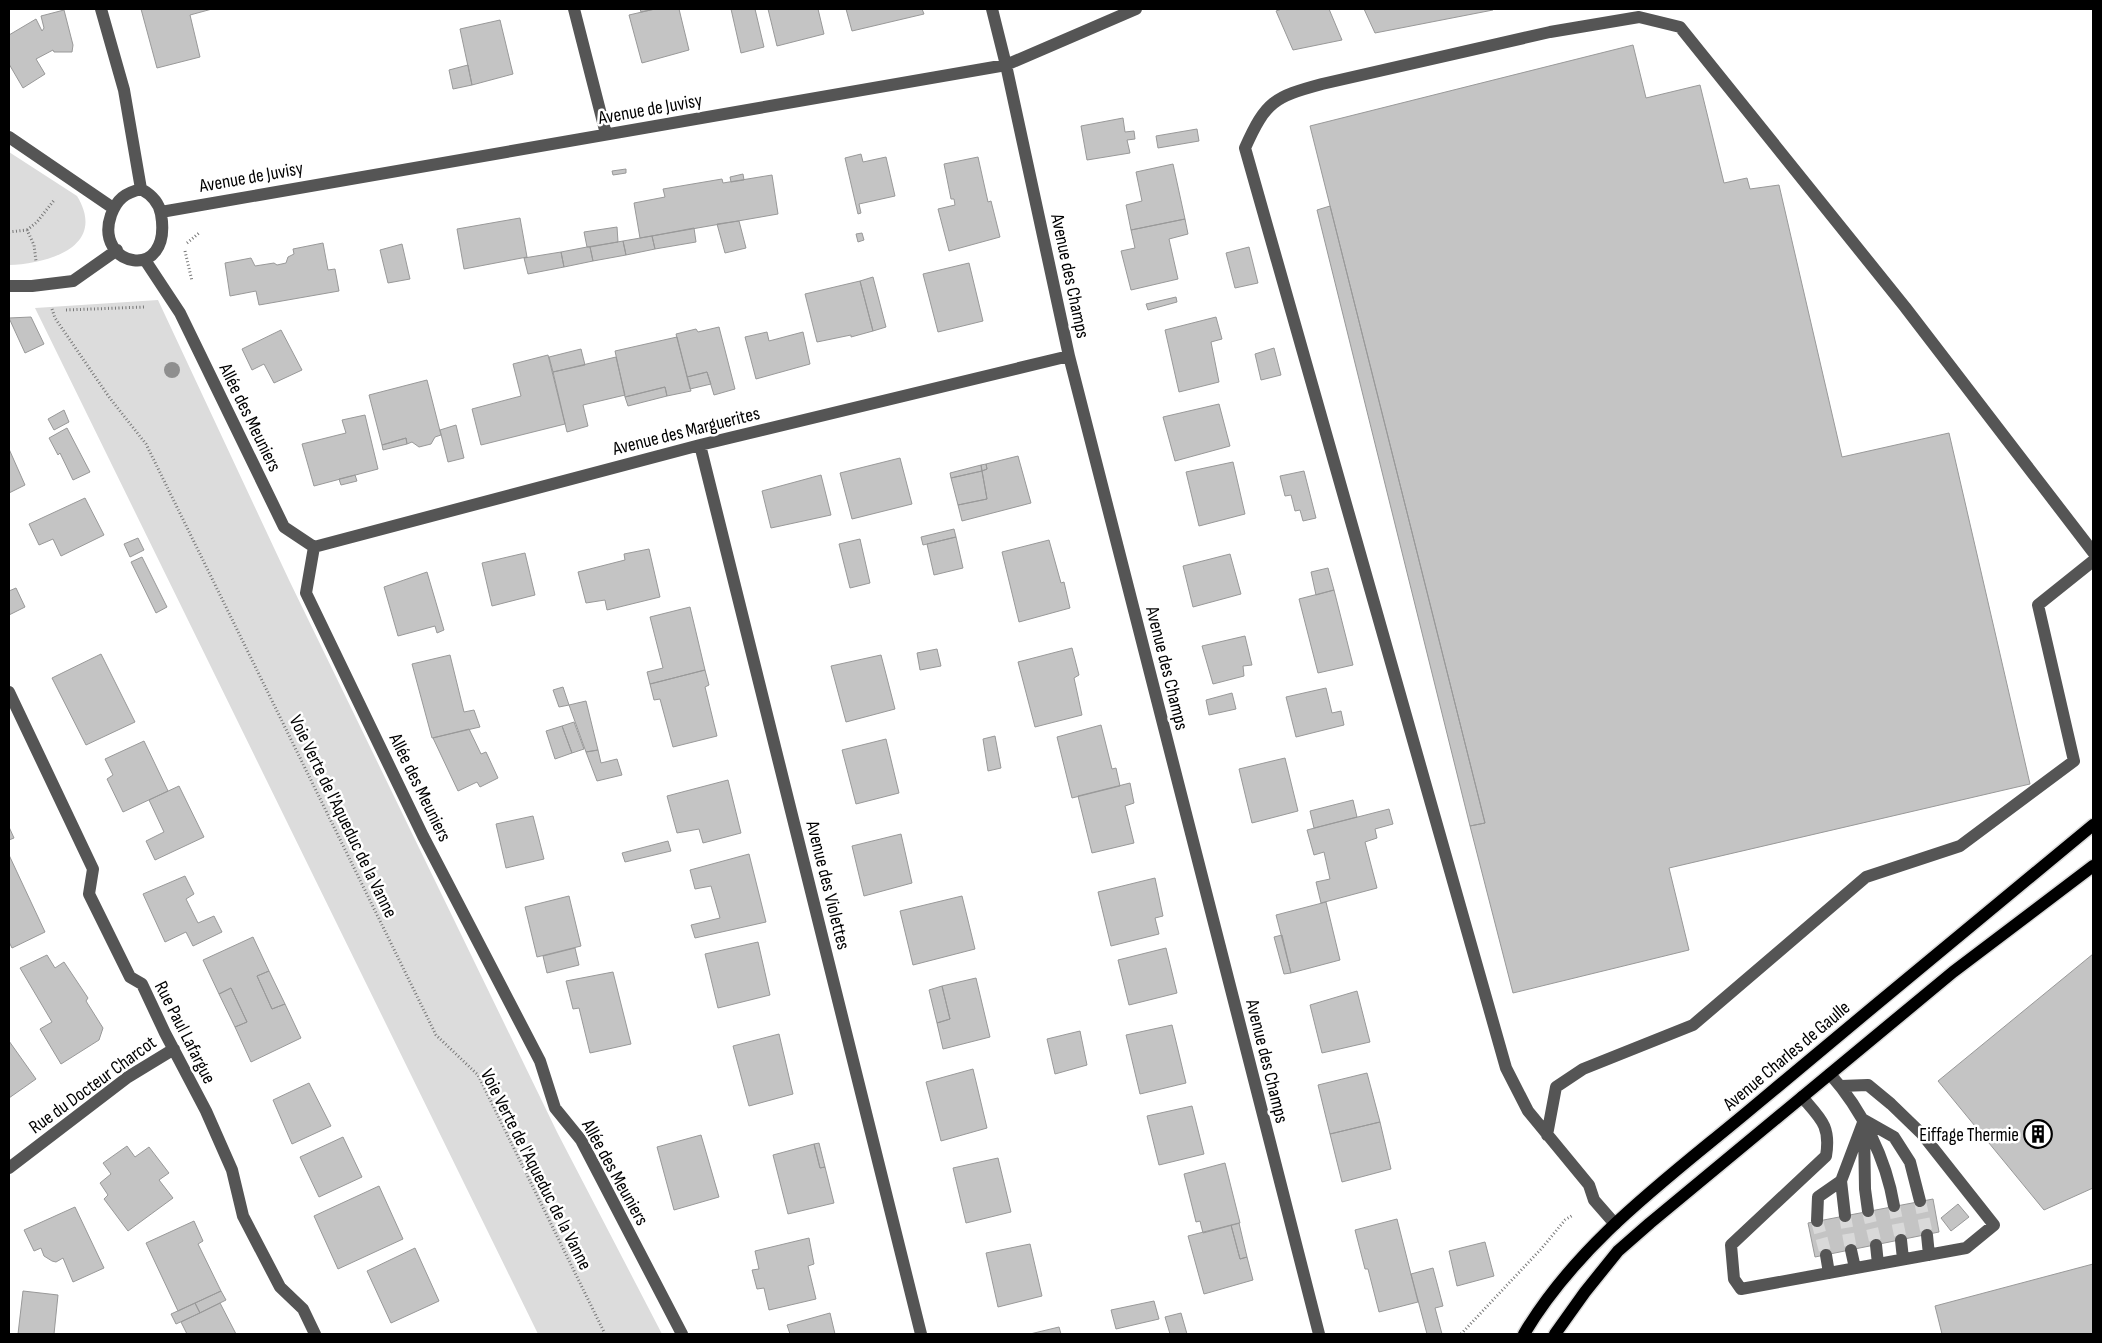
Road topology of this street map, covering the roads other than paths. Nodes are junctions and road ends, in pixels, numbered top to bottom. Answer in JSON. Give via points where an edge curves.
{"nodes":[{"id":1,"x":101,"y":9,"type":"edge"},
{"id":2,"x":574,"y":9,"type":"edge"},
{"id":3,"x":992,"y":9,"type":"edge"},
{"id":4,"x":1136,"y":9,"type":"edge"},
{"id":5,"x":1006,"y":65,"type":"junction"},
{"id":6,"x":606,"y":134,"type":"junction"},
{"id":7,"x":9,"y":137,"type":"edge"},
{"id":8,"x":141,"y":189,"type":"junction"},
{"id":9,"x":113,"y":208,"type":"junction"},
{"id":10,"x":161,"y":212,"type":"junction"},
{"id":11,"x":117,"y":250,"type":"junction"},
{"id":12,"x":145,"y":260,"type":"junction"},
{"id":13,"x":9,"y":286,"type":"edge"},
{"id":14,"x":1069,"y":356,"type":"junction"},
{"id":15,"x":700,"y":446,"type":"junction"},
{"id":16,"x":314,"y":547,"type":"junction"},
{"id":17,"x":2093,"y":552,"type":"edge"},
{"id":18,"x":2093,"y":561,"type":"edge"},
{"id":19,"x":9,"y":692,"type":"edge"},
{"id":20,"x":2093,"y":825,"type":"edge"},
{"id":21,"x":2093,"y":866,"type":"edge"},
{"id":22,"x":174,"y":1049,"type":"junction"},
{"id":23,"x":1830,"y":1074,"type":"junction"},
{"id":24,"x":1841,"y":1086,"type":"junction"},
{"id":25,"x":1802,"y":1097,"type":"junction"},
{"id":26,"x":1864,"y":1120,"type":"junction"},
{"id":27,"x":1547,"y":1135,"type":"junction"},
{"id":28,"x":9,"y":1168,"type":"edge"},
{"id":29,"x":1841,"y":1181,"type":"junction"},
{"id":30,"x":1920,"y":1201,"type":"tunnel mouth"},
{"id":31,"x":1894,"y":1206,"type":"tunnel mouth"},
{"id":32,"x":1868,"y":1211,"type":"tunnel mouth"},
{"id":33,"x":1845,"y":1216,"type":"tunnel mouth"},
{"id":34,"x":1817,"y":1221,"type":"tunnel mouth"},
{"id":35,"x":1615,"y":1224,"type":"junction"},
{"id":36,"x":1927,"y":1235,"type":"tunnel mouth"},
{"id":37,"x":1901,"y":1240,"type":"tunnel mouth"},
{"id":38,"x":1876,"y":1245,"type":"tunnel mouth"},
{"id":39,"x":1851,"y":1250,"type":"tunnel mouth"},
{"id":40,"x":1929,"y":1254,"type":"junction"},
{"id":41,"x":1826,"y":1255,"type":"tunnel mouth"},
{"id":42,"x":1903,"y":1259,"type":"junction"},
{"id":43,"x":1878,"y":1264,"type":"junction"},
{"id":44,"x":1855,"y":1268,"type":"junction"},
{"id":45,"x":1829,"y":1273,"type":"junction"},
{"id":46,"x":314,"y":1334,"type":"edge"},
{"id":47,"x":682,"y":1334,"type":"edge"},
{"id":48,"x":921,"y":1334,"type":"edge"},
{"id":49,"x":1319,"y":1334,"type":"edge"},
{"id":50,"x":1524,"y":1334,"type":"edge"},
{"id":51,"x":1555,"y":1334,"type":"edge"}],
"edges":[{"from":1,"to":8,"type":"street","via":[[124,90]]},
{"from":2,"to":6,"type":"street"},
{"from":3,"to":5,"type":"street","name":"Avenue des Champs"},
{"from":4,"to":5,"type":"street","name":"Avenue de Juvisy"},
{"from":5,"to":6,"type":"street","name":"Avenue de Juvisy"},
{"from":5,"to":14,"type":"street","name":"Avenue des Champs"},
{"from":6,"to":10,"type":"street","name":"Avenue de Juvisy"},
{"from":7,"to":9,"type":"street"},
{"from":8,"to":9,"type":"street","via":[[121,197]]},
{"from":8,"to":10,"type":"street","via":[[158,202]]},
{"from":9,"to":11,"type":"street","via":[[109,239]]},
{"from":10,"to":12,"type":"street","via":[[161,240]]},
{"from":11,"to":12,"type":"street","via":[[132,261]]},
{"from":11,"to":13,"type":"street","via":[[72,282]]},
{"from":12,"to":16,"type":"street","name":"Allée des Meuniers","via":[[180,313],[284,527]]},
{"from":14,"to":15,"type":"street","name":"Avenue des Marguerites"},
{"from":14,"to":49,"type":"street","name":"Avenue des Champs"},
{"from":15,"to":16,"type":"street","name":"Avenue des Marguerites"},
{"from":15,"to":48,"type":"street","name":"Avenue des Violettes"},
{"from":16,"to":47,"type":"street","name":"Allée des Meuniers","via":[[306,593],[423,836],[540,1061],[555,1108],[581,1140]]},
{"from":17,"to":27,"type":"street","via":[[1905,307],[1680,27],[1639,17],[1550,32],[1322,84],[1290,93],[1268,106],[1245,148],[1506,1068],[1528,1111]]},
{"from":18,"to":27,"type":"street","via":[[2038,604],[2074,761],[1960,846],[1866,877],[1693,1025],[1583,1069],[1556,1087]]},
{"from":19,"to":22,"type":"street","name":"Rue Paul Lafargue","via":[[93,870],[89,894],[130,977],[142,984]]},
{"from":20,"to":35,"type":"main road","name":"Avenue Charles de Gaulle"},
{"from":21,"to":23,"type":"main road","via":[[1953,972]]},
{"from":22,"to":28,"type":"street","name":"Rue du Docteur Charcot","via":[[128,1077]]},
{"from":22,"to":46,"type":"street","name":"Rue Paul Lafargue","via":[[232,1170],[243,1216],[280,1288],[303,1309]]},
{"from":23,"to":24,"type":"street"},
{"from":23,"to":25,"type":"main road"},
{"from":24,"to":26,"type":"street"},
{"from":24,"to":40,"type":"street","via":[[1868,1086],[1891,1104],[1922,1134],[1994,1224],[1966,1248]]},
{"from":25,"to":45,"type":"street","via":[[1822,1120],[1828,1139],[1826,1156],[1731,1245],[1734,1278],[1741,1289]]},
{"from":25,"to":51,"type":"main road","via":[[1618,1251]]},
{"from":26,"to":29,"type":"street"},
{"from":26,"to":30,"type":"street","via":[[1894,1137],[1910,1162]]},
{"from":26,"to":31,"type":"street","via":[[1891,1186]]},
{"from":26,"to":32,"type":"street"},
{"from":27,"to":35,"type":"street"},
{"from":29,"to":33,"type":"street"},
{"from":29,"to":34,"type":"street","via":[[1818,1197]]},
{"from":35,"to":50,"type":"main road","name":"Avenue Charles de Gaulle","via":[[1574,1265],[1536,1313]]},
{"from":36,"to":40,"type":"street"},
{"from":37,"to":42,"type":"street"},
{"from":38,"to":43,"type":"street"},
{"from":39,"to":44,"type":"street"},
{"from":40,"to":42,"type":"street"},
{"from":41,"to":45,"type":"street"},
{"from":42,"to":43,"type":"street"},
{"from":43,"to":44,"type":"street"},
{"from":44,"to":45,"type":"street"}]}
